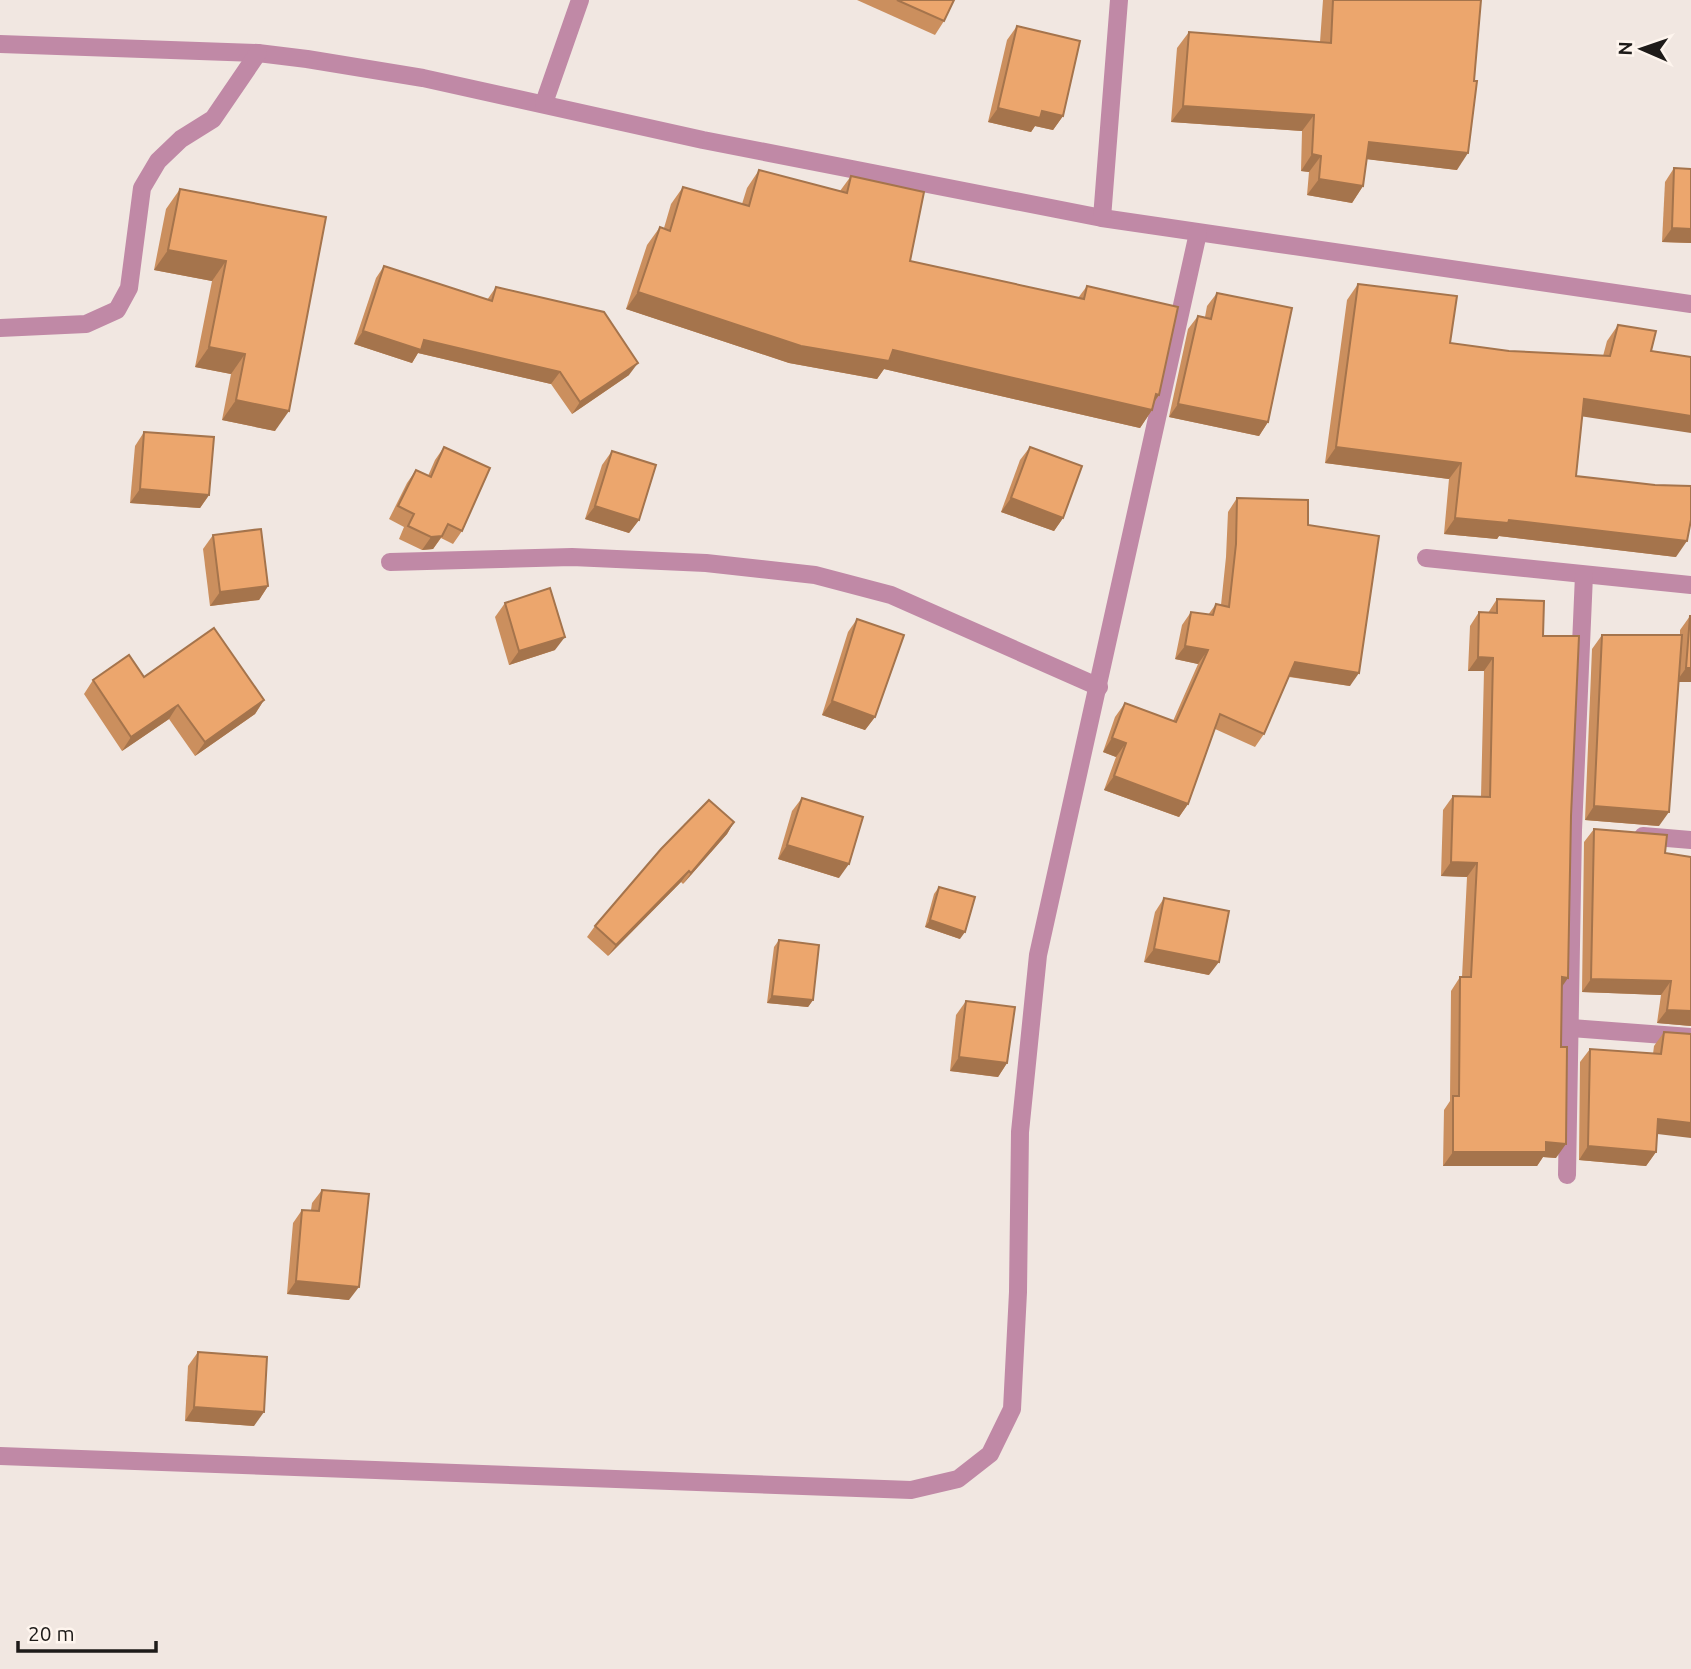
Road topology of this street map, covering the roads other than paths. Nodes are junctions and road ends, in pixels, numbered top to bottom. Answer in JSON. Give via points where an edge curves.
{"nodes":[{"id":1,"x":580,"y":0,"type":"edge"},
{"id":2,"x":1119,"y":0,"type":"edge"},
{"id":3,"x":0,"y":44,"type":"edge"},
{"id":4,"x":258,"y":53,"type":"junction"},
{"id":5,"x":544,"y":103,"type":"junction"},
{"id":6,"x":1102,"y":218,"type":"junction"},
{"id":7,"x":1198,"y":233,"type":"junction"},
{"id":8,"x":1691,"y":304,"type":"edge"},
{"id":9,"x":0,"y":328,"type":"edge"},
{"id":10,"x":1426,"y":558,"type":"dead end"},
{"id":11,"x":390,"y":562,"type":"dead end"},
{"id":12,"x":1584,"y":575,"type":"junction"},
{"id":13,"x":1691,"y":585,"type":"edge"},
{"id":14,"x":1099,"y":687,"type":"junction"},
{"id":15,"x":1625,"y":834,"type":"edge"},
{"id":16,"x":1691,"y":840,"type":"edge"},
{"id":17,"x":1571,"y":1028,"type":"junction"},
{"id":18,"x":1691,"y":1037,"type":"edge"},
{"id":19,"x":1567,"y":1175,"type":"dead end"},
{"id":20,"x":0,"y":1456,"type":"edge"}],
"edges":[{"from":1,"to":5,"type":"street"},
{"from":2,"to":6,"type":"street"},
{"from":3,"to":4,"type":"street"},
{"from":4,"to":5,"type":"street","via":[[423,78]]},
{"from":4,"to":9,"type":"street","via":[[213,119],[166,153],[142,188],[128,288],[117,310],[86,324]]},
{"from":5,"to":6,"type":"street","via":[[703,140]]},
{"from":6,"to":7,"type":"street"},
{"from":7,"to":8,"type":"street"},
{"from":7,"to":14,"type":"street"},
{"from":10,"to":12,"type":"street"},
{"from":11,"to":14,"type":"street","via":[[572,557],[706,563],[815,575],[891,595]]},
{"from":12,"to":13,"type":"street"},
{"from":12,"to":17,"type":"street"},
{"from":14,"to":20,"type":"street","via":[[1038,956],[1020,1132],[1012,1409],[990,1454],[958,1479],[911,1490]]},
{"from":15,"to":16,"type":"street"},
{"from":17,"to":18,"type":"street"},
{"from":17,"to":19,"type":"street"}]}
